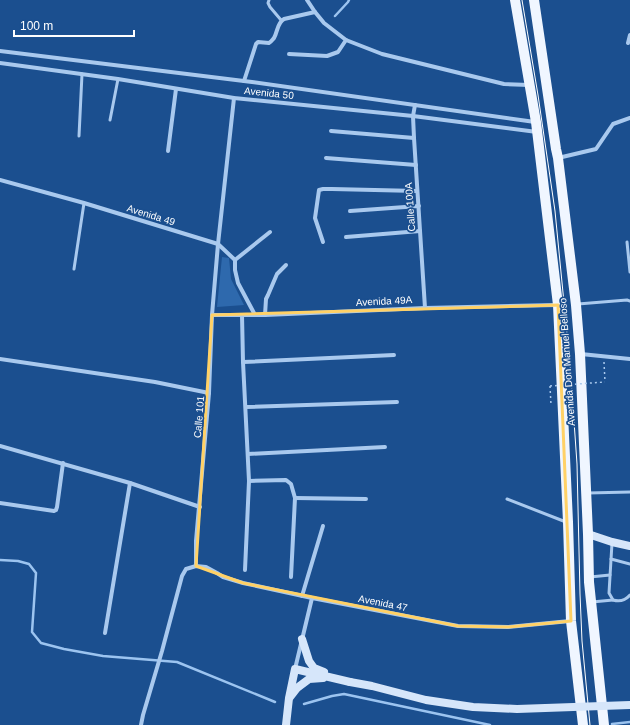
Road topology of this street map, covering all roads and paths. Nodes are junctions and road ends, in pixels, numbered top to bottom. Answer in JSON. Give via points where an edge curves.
{"nodes":[{"id":1,"x":269,"y":0,"type":"edge"},
{"id":2,"x":307,"y":0,"type":"edge"},
{"id":3,"x":515,"y":0,"type":"edge"},
{"id":4,"x":534,"y":0,"type":"edge"},
{"id":5,"x":315,"y":12,"type":"junction"},
{"id":6,"x":281,"y":20,"type":"junction"},
{"id":7,"x":630,"y":35,"type":"edge"},
{"id":8,"x":346,"y":40,"type":"junction"},
{"id":9,"x":628,"y":43,"type":"dead end"},
{"id":10,"x":0,"y":51,"type":"edge"},
{"id":11,"x":289,"y":54,"type":"dead end"},
{"id":12,"x":0,"y":63,"type":"edge"},
{"id":13,"x":82,"y":74,"type":"junction"},
{"id":14,"x":118,"y":79,"type":"junction"},
{"id":15,"x":244,"y":81,"type":"junction"},
{"id":16,"x":529,"y":85,"type":"junction"},
{"id":17,"x":176,"y":89,"type":"junction"},
{"id":18,"x":234,"y":98,"type":"junction"},
{"id":19,"x":415,"y":105,"type":"junction"},
{"id":20,"x":413,"y":116,"type":"junction"},
{"id":21,"x":630,"y":118,"type":"edge"},
{"id":22,"x":110,"y":120,"type":"dead end"},
{"id":23,"x":536,"y":127,"type":"junction"},
{"id":24,"x":331,"y":132,"type":"dead end"},
{"id":25,"x":79,"y":136,"type":"dead end"},
{"id":26,"x":414,"y":138,"type":"junction"},
{"id":27,"x":168,"y":151,"type":"dead end"},
{"id":28,"x":326,"y":158,"type":"dead end"},
{"id":29,"x":558,"y":158,"type":"junction"},
{"id":30,"x":416,"y":165,"type":"junction"},
{"id":31,"x":0,"y":180,"type":"edge"},
{"id":32,"x":417,"y":191,"type":"junction"},
{"id":33,"x":84,"y":203,"type":"junction"},
{"id":34,"x":419,"y":206,"type":"junction"},
{"id":35,"x":350,"y":211,"type":"dead end"},
{"id":36,"x":420,"y":231,"type":"junction"},
{"id":37,"x":270,"y":232,"type":"dead end"},
{"id":38,"x":346,"y":237,"type":"dead end"},
{"id":39,"x":323,"y":242,"type":"dead end"},
{"id":40,"x":627,"y":242,"type":"dead end"},
{"id":41,"x":218,"y":244,"type":"junction"},
{"id":42,"x":235,"y":260,"type":"junction"},
{"id":43,"x":286,"y":265,"type":"dead end"},
{"id":44,"x":74,"y":269,"type":"dead end"},
{"id":45,"x":630,"y":272,"type":"edge"},
{"id":46,"x":629,"y":299,"type":"edge"},
{"id":47,"x":576,"y":304,"type":"junction"},
{"id":48,"x":558,"y":305,"type":"junction"},
{"id":49,"x":425,"y":308,"type":"junction"},
{"id":50,"x":212,"y":315,"type":"junction"},
{"id":51,"x":242,"y":315,"type":"junction"},
{"id":52,"x":255,"y":315,"type":"junction"},
{"id":53,"x":266,"y":315,"type":"junction"},
{"id":54,"x":394,"y":354,"type":"dead end"},
{"id":55,"x":580,"y":354,"type":"junction"},
{"id":56,"x":604,"y":356,"type":"junction"},
{"id":57,"x":0,"y":359,"type":"edge"},
{"id":58,"x":630,"y":359,"type":"edge"},
{"id":59,"x":243,"y":362,"type":"junction"},
{"id":60,"x":209,"y":393,"type":"junction"},
{"id":61,"x":397,"y":402,"type":"dead end"},
{"id":62,"x":551,"y":405,"type":"dead end"},
{"id":63,"x":246,"y":407,"type":"junction"},
{"id":64,"x":0,"y":446,"type":"edge"},
{"id":65,"x":385,"y":447,"type":"dead end"},
{"id":66,"x":248,"y":454,"type":"junction"},
{"id":67,"x":63,"y":463,"type":"junction"},
{"id":68,"x":249,"y":481,"type":"junction"},
{"id":69,"x":130,"y":483,"type":"junction"},
{"id":70,"x":630,"y":492,"type":"edge"},
{"id":71,"x":586,"y":493,"type":"junction"},
{"id":72,"x":295,"y":498,"type":"junction"},
{"id":73,"x":366,"y":499,"type":"dead end"},
{"id":74,"x":507,"y":499,"type":"dead end"},
{"id":75,"x":0,"y":503,"type":"edge"},
{"id":76,"x":200,"y":507,"type":"junction"},
{"id":77,"x":568,"y":522,"type":"junction"},
{"id":78,"x":323,"y":526,"type":"dead end"},
{"id":79,"x":588,"y":534,"type":"junction"},
{"id":80,"x":612,"y":542,"type":"junction"},
{"id":81,"x":630,"y":546,"type":"edge"},
{"id":82,"x":611,"y":559,"type":"junction"},
{"id":83,"x":630,"y":564,"type":"edge"},
{"id":84,"x":196,"y":566,"type":"junction"},
{"id":85,"x":245,"y":570,"type":"dead end"},
{"id":86,"x":610,"y":575,"type":"junction"},
{"id":87,"x":291,"y":577,"type":"dead end"},
{"id":88,"x":589,"y":577,"type":"junction"},
{"id":89,"x":630,"y":595,"type":"edge"},
{"id":90,"x":302,"y":596,"type":"junction"},
{"id":91,"x":312,"y":598,"type":"junction"},
{"id":92,"x":613,"y":600,"type":"junction"},
{"id":93,"x":591,"y":602,"type":"junction"},
{"id":94,"x":571,"y":621,"type":"junction"},
{"id":95,"x":104,"y":633,"type":"dead end"},
{"id":96,"x":302,"y":639,"type":"junction"},
{"id":97,"x":295,"y":669,"type":"junction"},
{"id":98,"x":329,"y":676,"type":"junction"},
{"id":99,"x":289,"y":698,"type":"junction"},
{"id":100,"x":630,"y":705,"type":"edge"},
{"id":101,"x":604,"y":722,"type":"edge"},
{"id":102,"x":141,"y":725,"type":"edge"},
{"id":103,"x":286,"y":725,"type":"edge"},
{"id":104,"x":583,"y":725,"type":"edge"}],
"edges":[{"from":1,"to":6,"type":"lane","via":[[270,7]]},
{"from":2,"to":5,"type":"street"},
{"from":3,"to":16,"type":"main road","name":"Avenida Don Manuel Belloso"},
{"from":4,"to":29,"type":"main road","name":"Avenida Don Manuel Belloso"},
{"from":5,"to":6,"type":"street"},
{"from":5,"to":8,"type":"street","via":[[324,23]]},
{"from":6,"to":15,"type":"street","via":[[274,38],[269,43],[256,44]]},
{"from":7,"to":9,"type":"street"},
{"from":8,"to":11,"type":"street","via":[[338,52],[327,56]]},
{"from":8,"to":16,"type":"street","via":[[382,54],[504,84]]},
{"from":10,"to":15,"type":"street","name":"Avenida 50"},
{"from":12,"to":13,"type":"street","name":"Avenida 50"},
{"from":13,"to":14,"type":"street","name":"Avenida 50"},
{"from":13,"to":25,"type":"lane"},
{"from":14,"to":17,"type":"street","name":"Avenida 50"},
{"from":14,"to":22,"type":"lane"},
{"from":15,"to":19,"type":"street","name":"Avenida 50"},
{"from":16,"to":23,"type":"main road","name":"Avenida Don Manuel Belloso"},
{"from":17,"to":18,"type":"street","name":"Avenida 50"},
{"from":17,"to":27,"type":"street"},
{"from":18,"to":20,"type":"street","name":"Avenida 50"},
{"from":18,"to":41,"type":"street","name":"Calle 101"},
{"from":19,"to":20,"type":"street","name":"Calle 100A"},
{"from":19,"to":23,"type":"street","name":"Avenida 50"},
{"from":20,"to":23,"type":"street","name":"Avenida 50"},
{"from":20,"to":26,"type":"street","name":"Calle 100A"},
{"from":21,"to":29,"type":"street","via":[[613,124],[596,149]]},
{"from":23,"to":48,"type":"main road","name":"Avenida Don Manuel Belloso"},
{"from":24,"to":26,"type":"street"},
{"from":26,"to":30,"type":"street","name":"Calle 100A"},
{"from":28,"to":30,"type":"street"},
{"from":29,"to":47,"type":"main road","name":"Avenida Don Manuel Belloso"},
{"from":30,"to":32,"type":"street","name":"Calle 100A"},
{"from":31,"to":33,"type":"street","name":"Avenida 49"},
{"from":32,"to":34,"type":"street","name":"Calle 100A"},
{"from":32,"to":39,"type":"street","via":[[319,190],[315,218]]},
{"from":33,"to":41,"type":"street","name":"Avenida 49"},
{"from":33,"to":44,"type":"lane"},
{"from":34,"to":35,"type":"street"},
{"from":34,"to":36,"type":"street","name":"Calle 100A"},
{"from":36,"to":38,"type":"street"},
{"from":36,"to":49,"type":"street","name":"Calle 100A"},
{"from":37,"to":42,"type":"street"},
{"from":40,"to":45,"type":"lane"},
{"from":41,"to":42,"type":"street","name":"Avenida 49"},
{"from":41,"to":50,"type":"street","name":"Calle 101"},
{"from":42,"to":52,"type":"street","via":[[238,284]]},
{"from":43,"to":53,"type":"street","via":[[278,274],[266,299]]},
{"from":46,"to":47,"type":"lane"},
{"from":47,"to":55,"type":"main road","name":"Avenida Don Manuel Belloso"},
{"from":48,"to":49,"type":"street","name":"Avenida 49A"},
{"from":48,"to":77,"type":"main road","name":"Avenida Don Manuel Belloso"},
{"from":49,"to":53,"type":"street","name":"Avenida 49A"},
{"from":50,"to":51,"type":"street","name":"Avenida 49A"},
{"from":50,"to":60,"type":"street","name":"Calle 101"},
{"from":51,"to":52,"type":"street","name":"Avenida 49A"},
{"from":51,"to":59,"type":"street"},
{"from":52,"to":53,"type":"street","name":"Avenida 49A"},
{"from":54,"to":59,"type":"street"},
{"from":55,"to":56,"type":"street"},
{"from":55,"to":71,"type":"main road","name":"Avenida Don Manuel Belloso"},
{"from":56,"to":58,"type":"street"},
{"from":56,"to":62,"type":"path","bridge":true,"via":[[605,382],[550,386]]},
{"from":57,"to":60,"type":"street","via":[[155,382]]},
{"from":59,"to":63,"type":"street"},
{"from":60,"to":76,"type":"street","name":"Calle 101"},
{"from":61,"to":63,"type":"street"},
{"from":63,"to":66,"type":"street"},
{"from":64,"to":67,"type":"street"},
{"from":65,"to":66,"type":"street"},
{"from":66,"to":68,"type":"street"},
{"from":67,"to":69,"type":"street"},
{"from":67,"to":75,"type":"street","via":[[56,510]]},
{"from":68,"to":72,"type":"street","via":[[286,480],[292,484]]},
{"from":68,"to":85,"type":"street"},
{"from":69,"to":76,"type":"street"},
{"from":69,"to":95,"type":"street"},
{"from":70,"to":71,"type":"lane"},
{"from":71,"to":79,"type":"main road","name":"Avenida Don Manuel Belloso"},
{"from":72,"to":73,"type":"street"},
{"from":72,"to":87,"type":"street"},
{"from":74,"to":77,"type":"lane"},
{"from":76,"to":84,"type":"street","name":"Calle 101","via":[[195,551]]},
{"from":77,"to":94,"type":"main road","name":"Avenida Don Manuel Belloso"},
{"from":78,"to":90,"type":"street"},
{"from":79,"to":80,"type":"street"},
{"from":79,"to":88,"type":"main road","name":"Avenida Don Manuel Belloso"},
{"from":80,"to":81,"type":"street"},
{"from":80,"to":82,"type":"lane"},
{"from":82,"to":83,"type":"lane"},
{"from":82,"to":86,"type":"lane"},
{"from":84,"to":90,"type":"street","name":"Avenida 47","via":[[206,567],[223,577]]},
{"from":84,"to":102,"type":"street","via":[[186,569],[182,576]]},
{"from":86,"to":88,"type":"lane"},
{"from":86,"to":92,"type":"lane","via":[[609,593]]},
{"from":88,"to":93,"type":"main road","name":"Avenida Don Manuel Belloso"},
{"from":89,"to":92,"type":"lane","via":[[623,601]]},
{"from":90,"to":91,"type":"street","name":"Avenida 47"},
{"from":91,"to":94,"type":"street","name":"Avenida 47","via":[[458,626],[508,627]]},
{"from":91,"to":96,"type":"street"},
{"from":92,"to":93,"type":"lane"},
{"from":93,"to":101,"type":"main road","name":"Avenida Don Manuel Belloso"},
{"from":94,"to":104,"type":"main road","name":"Avenida Don Manuel Belloso"},
{"from":96,"to":97,"type":"street"},
{"from":96,"to":98,"type":"street","via":[[314,668]]},
{"from":97,"to":98,"type":"street"},
{"from":97,"to":99,"type":"street"},
{"from":98,"to":99,"type":"street","via":[[309,679]]},
{"from":98,"to":100,"type":"street","bridge":true,"via":[[426,700],[473,707],[517,709]]},
{"from":99,"to":103,"type":"street"}]}
